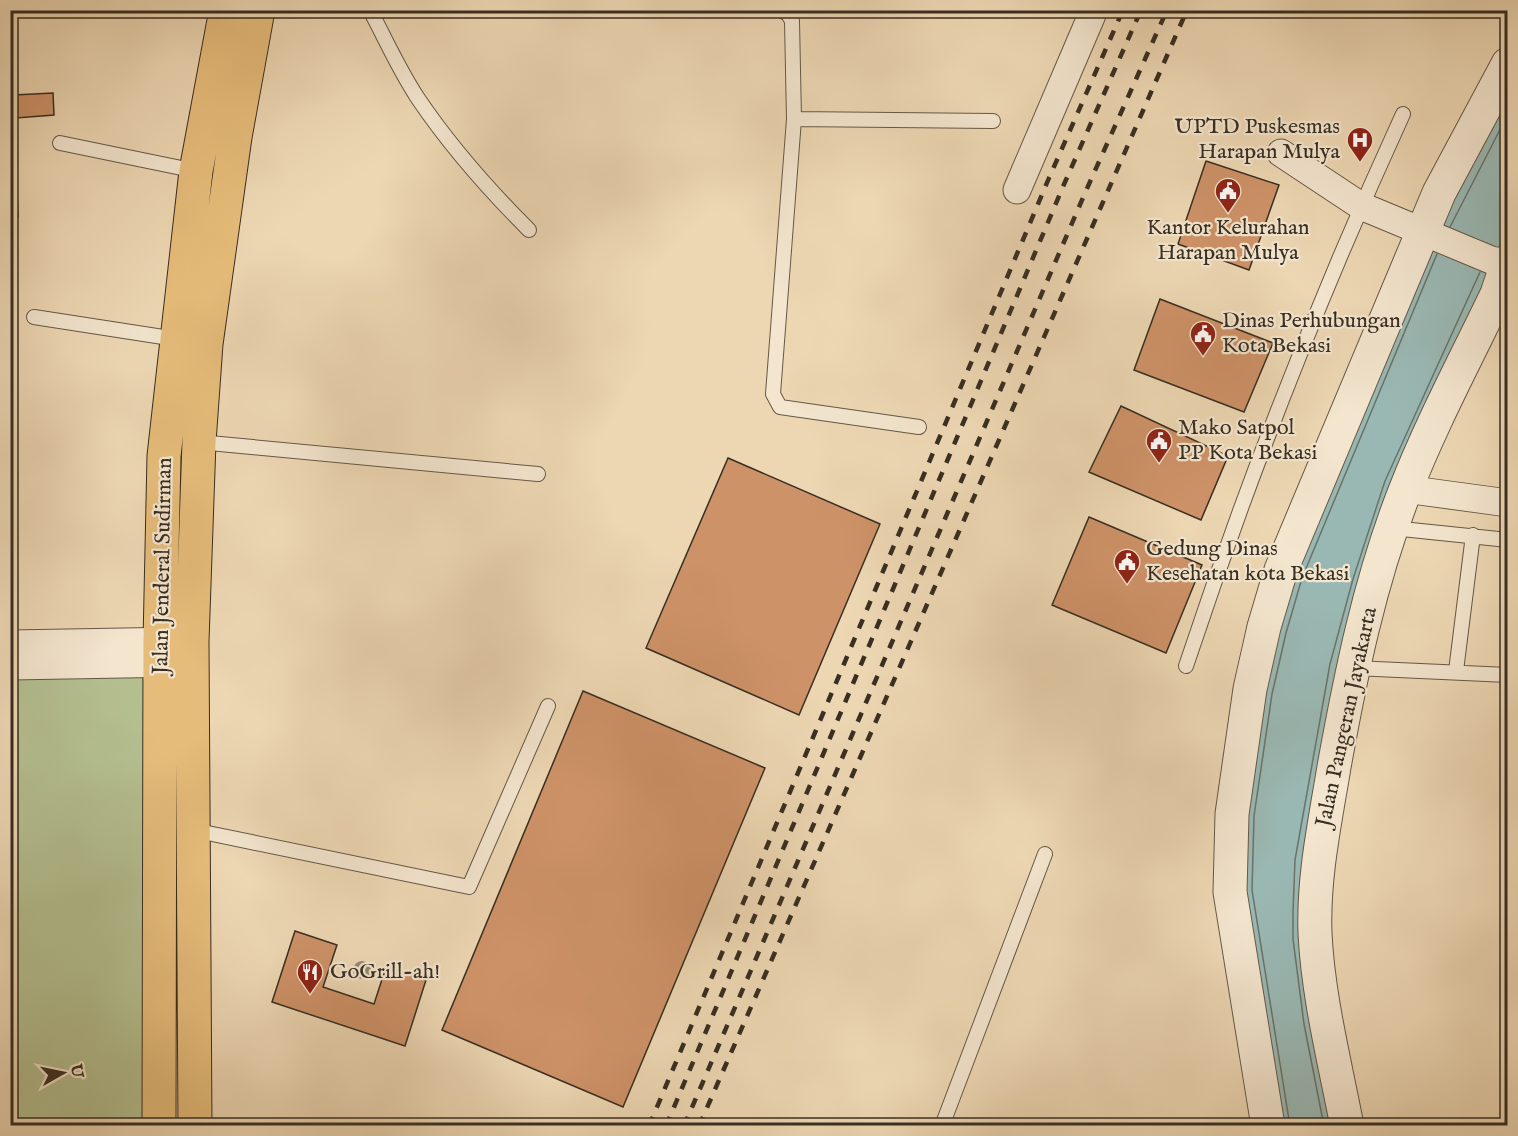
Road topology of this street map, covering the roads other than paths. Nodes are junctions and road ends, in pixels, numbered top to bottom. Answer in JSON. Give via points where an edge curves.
{"nodes":[{"id":1,"x":226,"y":10,"type":"edge"},
{"id":2,"x":258,"y":10,"type":"edge"},
{"id":3,"x":370,"y":10,"type":"edge"},
{"id":4,"x":781,"y":10,"type":"edge"},
{"id":5,"x":1094,"y":10,"type":"edge"},
{"id":6,"x":1508,"y":64,"type":"edge"},
{"id":7,"x":1403,"y":114,"type":"dead end"},
{"id":8,"x":794,"y":119,"type":"junction"},
{"id":9,"x":993,"y":121,"type":"dead end"},
{"id":10,"x":60,"y":143,"type":"dead end"},
{"id":11,"x":1281,"y":153,"type":"dead end"},
{"id":12,"x":196,"y":171,"type":"junction"},
{"id":13,"x":1017,"y":190,"type":"dead end"},
{"id":14,"x":1361,"y":206,"type":"junction"},
{"id":15,"x":529,"y":230,"type":"dead end"},
{"id":16,"x":1429,"y":234,"type":"junction"},
{"id":17,"x":1503,"y":262,"type":"edge"},
{"id":18,"x":34,"y":317,"type":"dead end"},
{"id":19,"x":176,"y":339,"type":"junction"},
{"id":20,"x":919,"y":427,"type":"dead end"},
{"id":21,"x":199,"y":442,"type":"junction"},
{"id":22,"x":538,"y":474,"type":"dead end"},
{"id":23,"x":1405,"y":489,"type":"junction"},
{"id":24,"x":1508,"y":503,"type":"edge"},
{"id":25,"x":1392,"y":528,"type":"junction"},
{"id":26,"x":1473,"y":535,"type":"junction"},
{"id":27,"x":1508,"y":540,"type":"edge"},
{"id":28,"x":10,"y":644,"type":"edge"},
{"id":29,"x":176,"y":652,"type":"junction"},
{"id":30,"x":10,"y":666,"type":"edge"},
{"id":31,"x":1186,"y":666,"type":"dead end"},
{"id":32,"x":1352,"y":668,"type":"junction"},
{"id":33,"x":1456,"y":671,"type":"junction"},
{"id":34,"x":1508,"y":675,"type":"edge"},
{"id":35,"x":548,"y":706,"type":"dead end"},
{"id":36,"x":192,"y":830,"type":"junction"},
{"id":37,"x":1045,"y":854,"type":"dead end"},
{"id":38,"x":159,"y":1125,"type":"edge"},
{"id":39,"x":195,"y":1125,"type":"edge"},
{"id":40,"x":942,"y":1125,"type":"edge"},
{"id":41,"x":1268,"y":1125,"type":"edge"},
{"id":42,"x":1347,"y":1125,"type":"edge"}],
"edges":[{"from":1,"to":12,"type":"highway","name":"Jalan Jenderal Sudirman"},
{"from":2,"to":21,"type":"highway","name":"Jalan Jenderal Sudirman","via":[[235,137],[208,332]]},
{"from":3,"to":15,"type":"lane","via":[[430,116],[492,193]]},
{"from":4,"to":8,"type":"lane","via":[[792,21]]},
{"from":5,"to":13,"type":"street"},
{"from":6,"to":16,"type":"street","via":[[1438,193]]},
{"from":7,"to":14,"type":"lane"},
{"from":8,"to":9,"type":"lane"},
{"from":8,"to":20,"type":"lane","via":[[775,400],[780,407]]},
{"from":10,"to":12,"type":"lane"},
{"from":11,"to":14,"type":"street"},
{"from":12,"to":19,"type":"highway","name":"Jalan Jenderal Sudirman"},
{"from":14,"to":16,"type":"street"},
{"from":14,"to":31,"type":"lane","via":[[1224,551]]},
{"from":16,"to":17,"type":"street"},
{"from":16,"to":41,"type":"street","via":[[1281,570],[1250,689],[1232,814],[1230,892]]},
{"from":17,"to":23,"type":"street","name":"Jalan Pangeran Jayakarta","via":[[1497,294]]},
{"from":18,"to":19,"type":"lane"},
{"from":19,"to":29,"type":"highway","name":"Jalan Jenderal Sudirman","via":[[164,456]]},
{"from":21,"to":22,"type":"lane"},
{"from":21,"to":29,"type":"highway","name":"Jalan Jenderal Sudirman"},
{"from":23,"to":24,"type":"street"},
{"from":23,"to":25,"type":"street","name":"Jalan Pangeran Jayakarta"},
{"from":25,"to":26,"type":"lane"},
{"from":25,"to":32,"type":"street","name":"Jalan Pangeran Jayakarta"},
{"from":26,"to":27,"type":"lane"},
{"from":26,"to":33,"type":"lane"},
{"from":28,"to":29,"type":"street"},
{"from":29,"to":30,"type":"street"},
{"from":29,"to":36,"type":"highway","name":"Jalan Jenderal Sudirman"},
{"from":29,"to":38,"type":"highway","name":"Jalan Jenderal Sudirman"},
{"from":32,"to":33,"type":"lane"},
{"from":32,"to":42,"type":"street","name":"Jalan Pangeran Jayakarta","via":[[1317,864],[1315,912],[1327,1021]]},
{"from":33,"to":34,"type":"lane"},
{"from":35,"to":36,"type":"lane","via":[[469,887]]},
{"from":36,"to":39,"type":"highway","name":"Jalan Jenderal Sudirman"},
{"from":37,"to":40,"type":"lane"}]}
